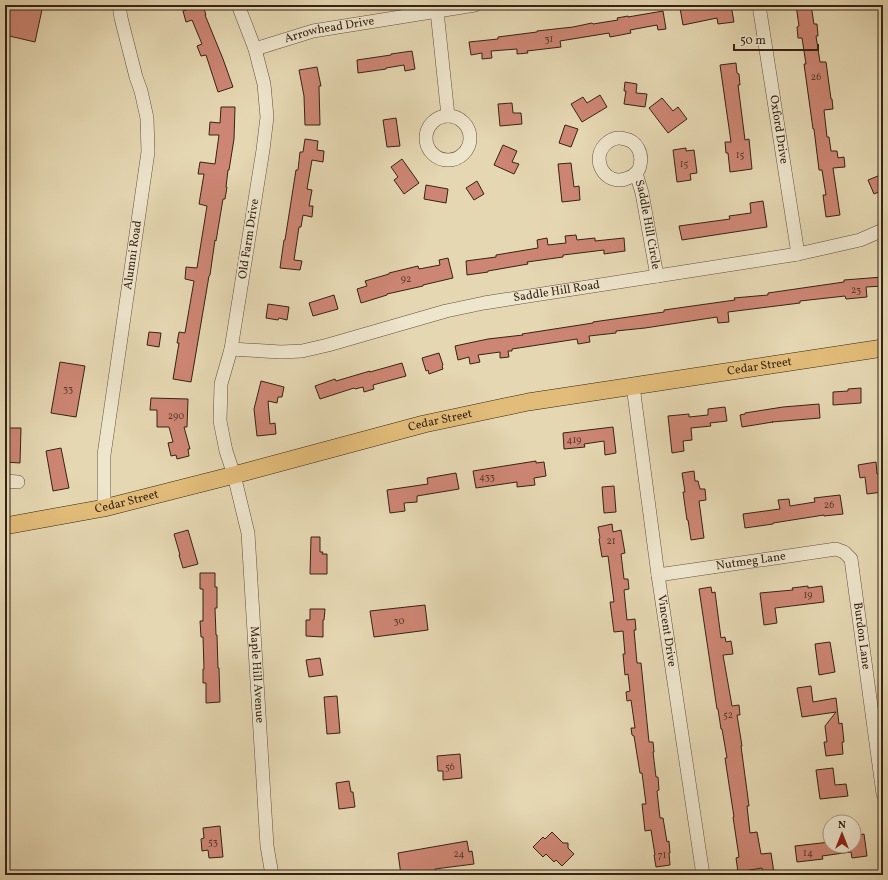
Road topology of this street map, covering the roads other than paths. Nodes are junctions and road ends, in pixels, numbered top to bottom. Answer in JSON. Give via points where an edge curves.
{"nodes":[{"id":1,"x":119,"y":5,"type":"edge"},
{"id":2,"x":238,"y":5,"type":"edge"},
{"id":3,"x":475,"y":5,"type":"edge"},
{"id":4,"x":759,"y":5,"type":"edge"},
{"id":5,"x":436,"y":11,"type":"junction"},
{"id":6,"x":255,"y":49,"type":"junction"},
{"id":7,"x":448,"y":116,"type":"dead end"},
{"id":8,"x":636,"y":173,"type":"dead end"},
{"id":9,"x":883,"y":230,"type":"edge"},
{"id":10,"x":798,"y":254,"type":"junction"},
{"id":11,"x":657,"y":276,"type":"junction"},
{"id":12,"x":883,"y":348,"type":"edge"},
{"id":13,"x":231,"y":349,"type":"junction"},
{"id":14,"x":633,"y":386,"type":"junction"},
{"id":15,"x":234,"y":475,"type":"junction"},
{"id":16,"x":104,"y":508,"type":"junction"},
{"id":17,"x":5,"y":526,"type":"edge"},
{"id":18,"x":844,"y":552,"type":"joint"},
{"id":19,"x":658,"y":575,"type":"junction"},
{"id":20,"x":883,"y":794,"type":"edge"},
{"id":21,"x":272,"y":875,"type":"edge"},
{"id":22,"x":704,"y":875,"type":"edge"}],
"edges":[{"from":1,"to":16,"type":"street","name":"Alumni Road","via":[[147,118],[148,152],[104,455]]},
{"from":2,"to":6,"type":"street","name":"Old Farm Drive"},
{"from":3,"to":5,"type":"street","name":"Arrowhead Drive"},
{"from":4,"to":10,"type":"street","name":"Oxford Drive"},
{"from":5,"to":6,"type":"street","name":"Arrowhead Drive","via":[[313,31]]},
{"from":5,"to":7,"type":"street"},
{"from":6,"to":13,"type":"street","name":"Old Farm Drive","via":[[264,84],[267,118]]},
{"from":8,"to":11,"type":"street","name":"Saddle Hill Circle"},
{"from":9,"to":10,"type":"street","name":"Saddle Hill Road","via":[[860,240]]},
{"from":10,"to":11,"type":"street","name":"Saddle Hill Road"},
{"from":11,"to":13,"type":"street","name":"Saddle Hill Road","via":[[446,311],[302,351]]},
{"from":12,"to":14,"type":"main road","name":"Cedar Street"},
{"from":13,"to":15,"type":"street","name":"Old Farm Drive","via":[[221,384],[220,421]]},
{"from":14,"to":15,"type":"main road","name":"Cedar Street","via":[[528,402],[424,424]]},
{"from":14,"to":19,"type":"street","name":"Vincent Drive"},
{"from":15,"to":16,"type":"main road","name":"Cedar Street"},
{"from":15,"to":21,"type":"street","name":"Maple Hill Avenue","via":[[248,533]]},
{"from":16,"to":17,"type":"main road","name":"Cedar Street"},
{"from":18,"to":19,"type":"street","name":"Nutmeg Lane","via":[[836,549]]},
{"from":18,"to":20,"type":"street","name":"Burdon Lane","via":[[851,559]]},
{"from":19,"to":22,"type":"street","name":"Vincent Drive"}]}
